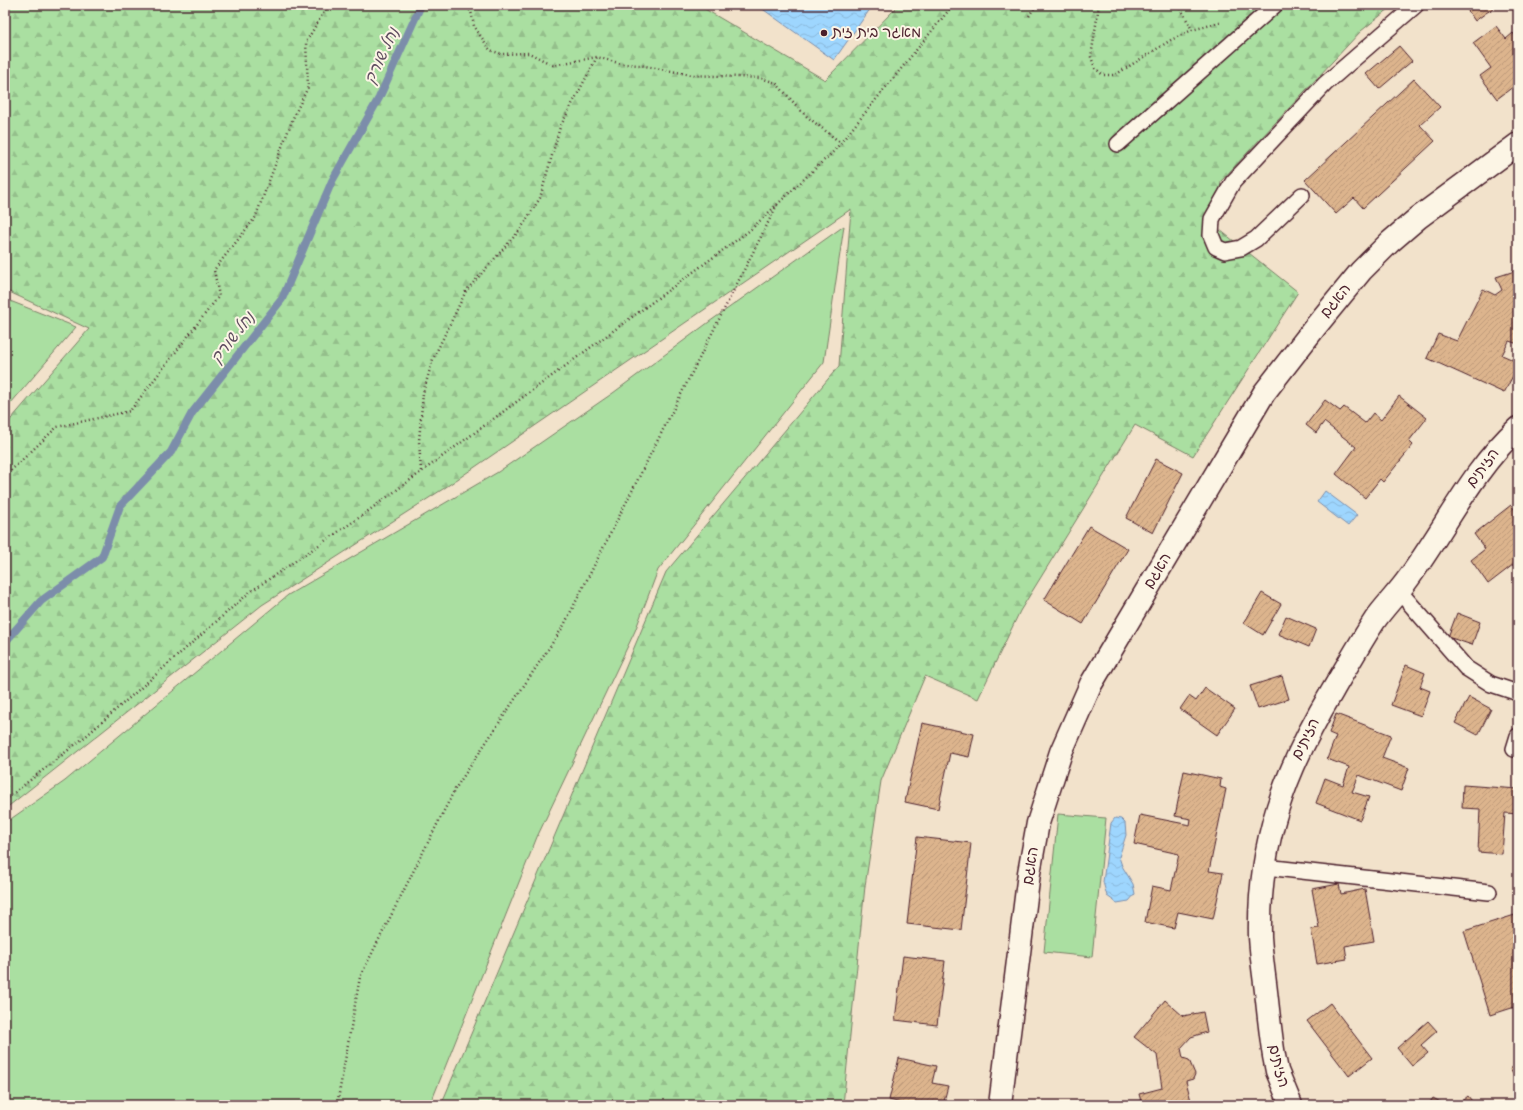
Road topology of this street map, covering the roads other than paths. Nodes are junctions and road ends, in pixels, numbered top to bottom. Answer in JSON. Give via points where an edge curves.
{"nodes":[{"id":1,"x":1275,"y":5,"type":"edge"},
{"id":2,"x":1416,"y":5,"type":"edge"},
{"id":3,"x":1118,"y":144,"type":"dead end"},
{"id":4,"x":1518,"y":144,"type":"edge"},
{"id":5,"x":1302,"y":195,"type":"dead end"},
{"id":6,"x":1518,"y":428,"type":"edge"},
{"id":7,"x":1399,"y":591,"type":"junction"},
{"id":8,"x":1518,"y":693,"type":"edge"},
{"id":9,"x":1264,"y":867,"type":"junction"},
{"id":10,"x":1489,"y":892,"type":"dead end"},
{"id":11,"x":1000,"y":1105,"type":"edge"},
{"id":12,"x":1291,"y":1105,"type":"edge"}],
"edges":[{"from":1,"to":3,"type":"lane"},
{"from":2,"to":5,"type":"lane","via":[[1325,84],[1233,182],[1212,219],[1211,235],[1216,247],[1225,251],[1242,248],[1256,239]]},
{"from":4,"to":11,"type":"street","name":"האגם","via":[[1429,209],[1390,242],[1361,271],[1316,326],[1264,393],[1094,679],[1063,746],[1038,823],[1029,873]]},
{"from":6,"to":7,"type":"street","name":"הזיתים","via":[[1478,473]]},
{"from":7,"to":8,"type":"lane","via":[[1466,668],[1491,684]]},
{"from":7,"to":9,"type":"street","name":"הזיתים","via":[[1376,619],[1356,650],[1297,754],[1280,799]]},
{"from":9,"to":10,"type":"lane"},
{"from":9,"to":12,"type":"street","name":"הזיתים","via":[[1260,938],[1270,1034],[1277,1071]]}]}
